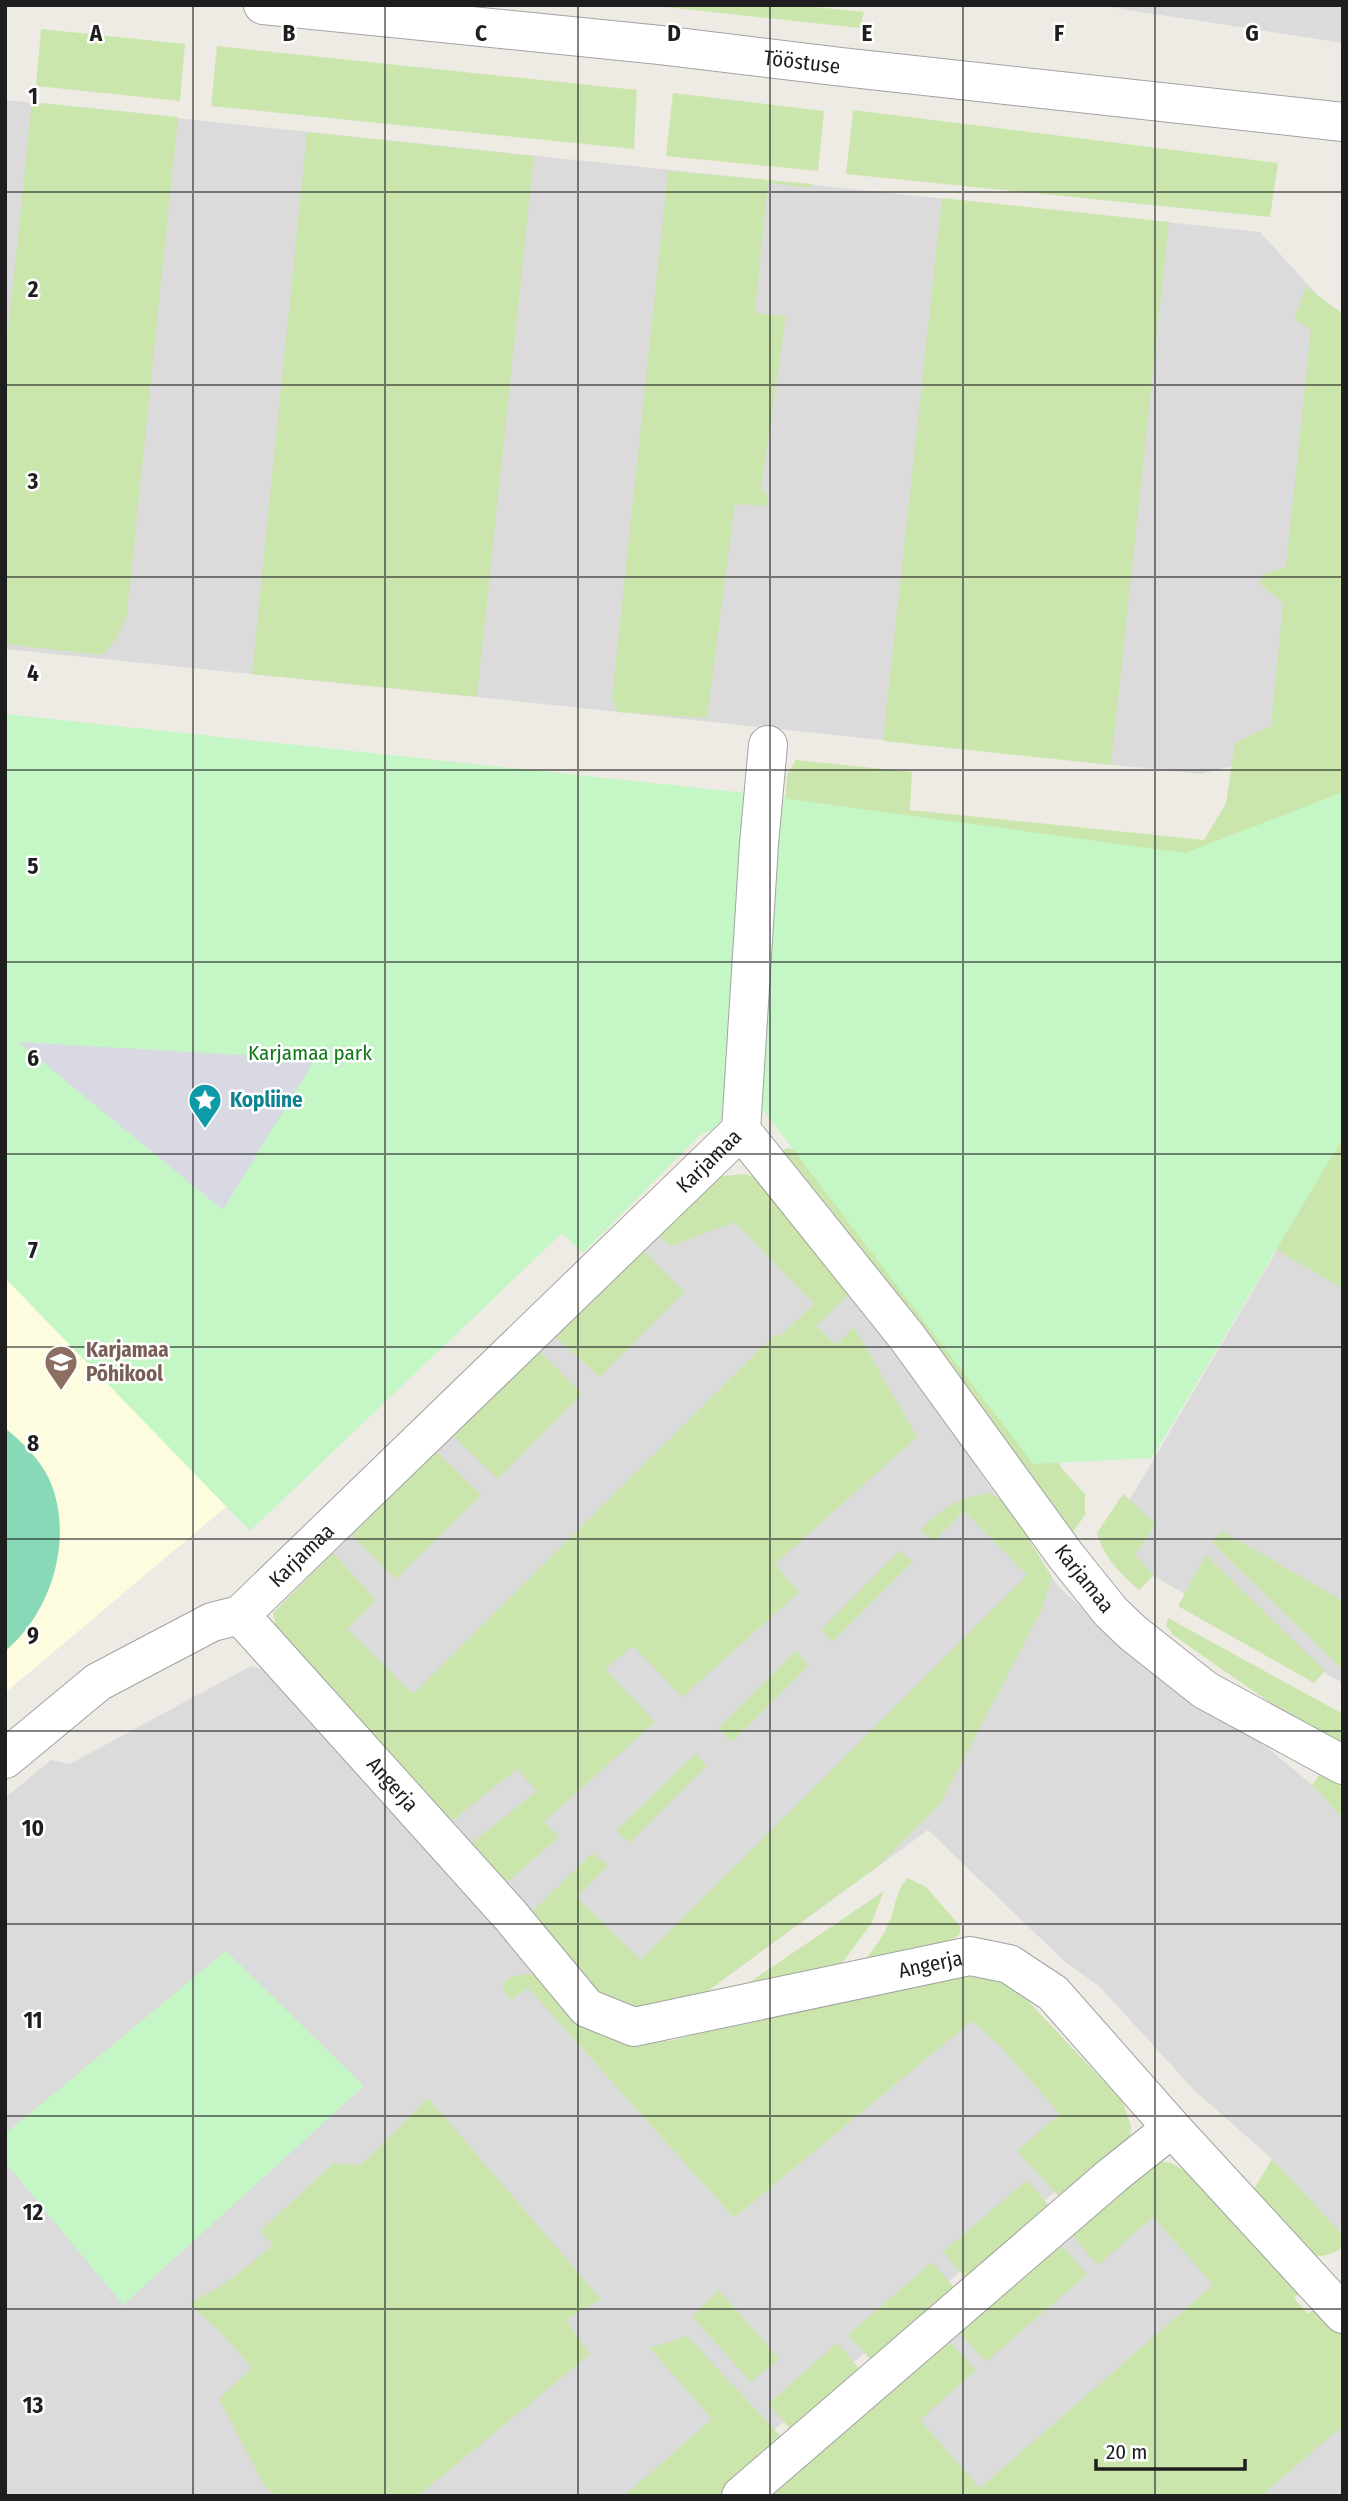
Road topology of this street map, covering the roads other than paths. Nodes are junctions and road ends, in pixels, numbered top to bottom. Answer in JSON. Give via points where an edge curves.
{"nodes":[{"id":1,"x":263,"y":5,"type":"edge"},
{"id":2,"x":1343,"y":122,"type":"edge"},
{"id":3,"x":768,"y":745,"type":"dead end"},
{"id":4,"x":741,"y":1130,"type":"junction"},
{"id":5,"x":240,"y":1615,"type":"junction"},
{"id":6,"x":5,"y":1759,"type":"edge"},
{"id":7,"x":1343,"y":1765,"type":"edge"},
{"id":8,"x":1172,"y":2128,"type":"junction"},
{"id":9,"x":1343,"y":2314,"type":"edge"},
{"id":10,"x":741,"y":2496,"type":"edge"}],
"edges":[{"from":1,"to":2,"type":"street","name":"Tööstuse"},
{"from":3,"to":4,"type":"street"},
{"from":4,"to":5,"type":"street","name":"Karjamaa"},
{"from":4,"to":7,"type":"street","name":"Karjamaa","via":[[907,1337],[1111,1612],[1205,1690]]},
{"from":5,"to":6,"type":"street","name":"Karjamaa","via":[[212,1622],[98,1682]]},
{"from":5,"to":8,"type":"street","name":"Angerja","via":[[510,1914],[587,2008],[634,2027],[970,1956],[1009,1964],[1053,1993]]},
{"from":8,"to":9,"type":"street","name":"Angerja"},
{"from":8,"to":10,"type":"street"}]}
